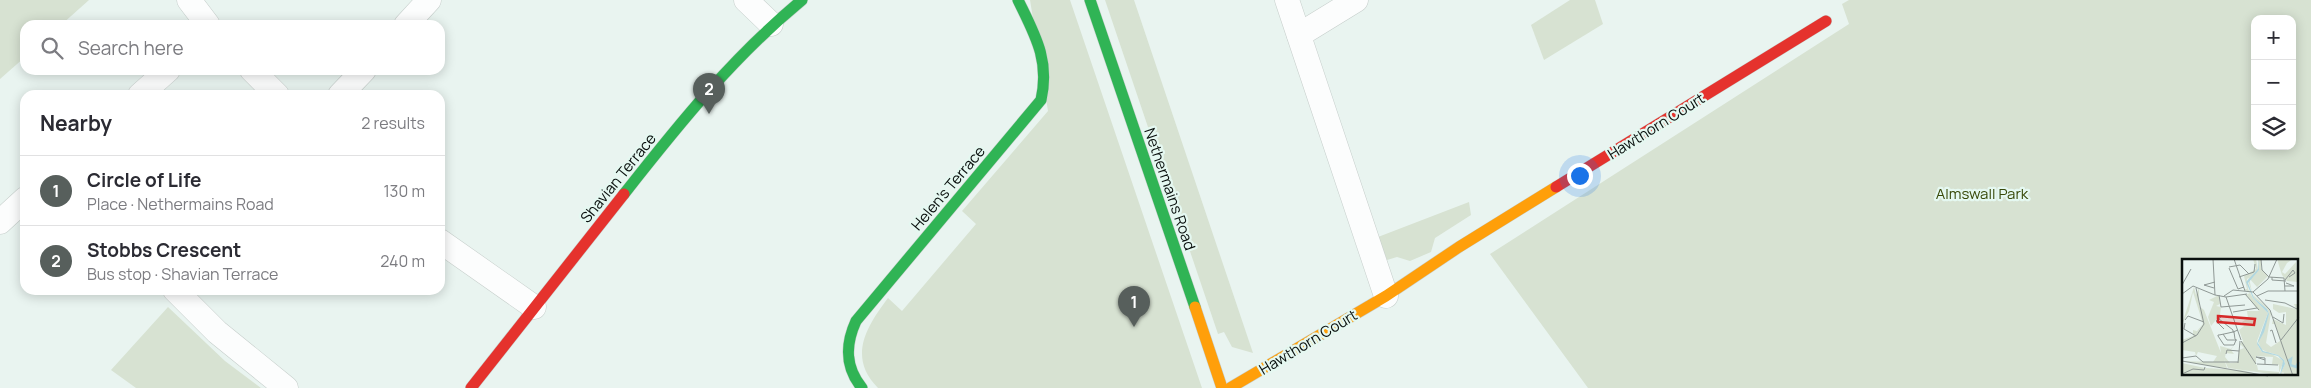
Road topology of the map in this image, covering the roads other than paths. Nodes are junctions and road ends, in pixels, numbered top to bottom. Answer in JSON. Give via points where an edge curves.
{"nodes":[{"id":1,"x":189,"y":0,"type":"edge"},
{"id":2,"x":429,"y":0,"type":"edge"},
{"id":3,"x":746,"y":0,"type":"edge"},
{"id":4,"x":802,"y":0,"type":"edge"},
{"id":5,"x":1018,"y":0,"type":"edge"},
{"id":6,"x":1090,"y":0,"type":"edge"},
{"id":7,"x":1287,"y":0,"type":"edge"},
{"id":8,"x":1356,"y":0,"type":"edge"},
{"id":9,"x":204,"y":20,"type":"edge"},
{"id":10,"x":411,"y":20,"type":"edge"},
{"id":11,"x":1826,"y":21,"type":"dead end"},
{"id":12,"x":771,"y":24,"type":"junction"},
{"id":13,"x":1299,"y":36,"type":"junction"},
{"id":14,"x":162,"y":75,"type":"edge"},
{"id":15,"x":257,"y":75,"type":"edge"},
{"id":16,"x":359,"y":75,"type":"edge"},
{"id":17,"x":146,"y":90,"type":"edge"},
{"id":18,"x":272,"y":90,"type":"edge"},
{"id":19,"x":345,"y":90,"type":"edge"},
{"id":20,"x":20,"y":204,"type":"edge"},
{"id":21,"x":0,"y":222,"type":"edge"},
{"id":22,"x":445,"y":244,"type":"edge"},
{"id":23,"x":180,"y":295,"type":"edge"},
{"id":24,"x":1386,"y":296,"type":"junction"},
{"id":25,"x":534,"y":307,"type":"junction"},
{"id":26,"x":286,"y":388,"type":"edge"},
{"id":27,"x":471,"y":388,"type":"edge"},
{"id":28,"x":862,"y":388,"type":"edge"},
{"id":29,"x":1222,"y":388,"type":"edge"},
{"id":30,"x":1230,"y":388,"type":"edge"}],
"edges":[{"from":1,"to":9,"type":"street"},
{"from":2,"to":10,"type":"street"},
{"from":3,"to":12,"type":"street"},
{"from":4,"to":12,"type":"street","name":"Shavian Terrace"},
{"from":5,"to":28,"type":"street","name":"Helen's Terrace","via":[[1045,63],[1047,75],[1042,100],[856,321],[849,337],[847,359]]},
{"from":6,"to":29,"type":"street","name":"Nethermains Road"},
{"from":7,"to":13,"type":"street"},
{"from":8,"to":13,"type":"street"},
{"from":11,"to":24,"type":"street","name":"Hawthorn Court","via":[[1475,237]]},
{"from":12,"to":25,"type":"street","name":"Shavian Terrace","via":[[708,90]]},
{"from":13,"to":24,"type":"street"},
{"from":14,"to":17,"type":"street"},
{"from":15,"to":18,"type":"street"},
{"from":16,"to":19,"type":"street"},
{"from":20,"to":21,"type":"street"},
{"from":22,"to":25,"type":"street"},
{"from":23,"to":26,"type":"street","via":[[217,332]]},
{"from":24,"to":30,"type":"street","name":"Hawthorn Court"},
{"from":25,"to":27,"type":"street","name":"Shavian Terrace"}]}
